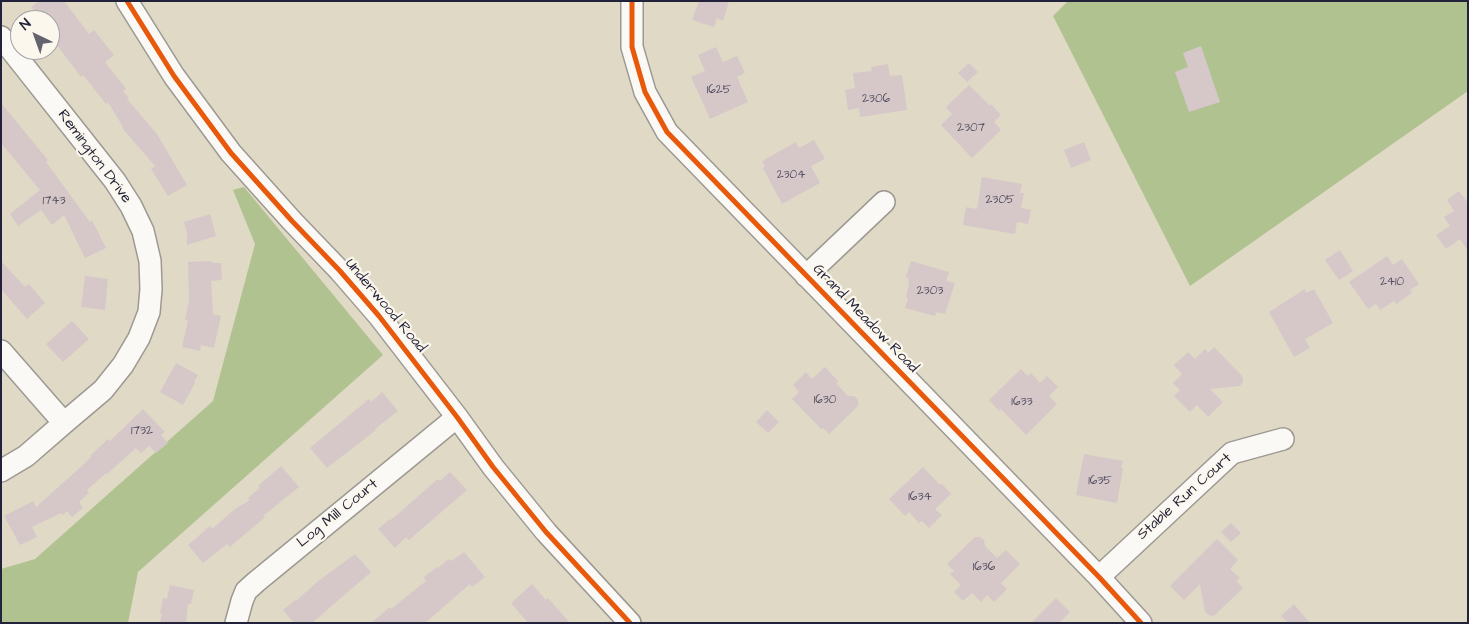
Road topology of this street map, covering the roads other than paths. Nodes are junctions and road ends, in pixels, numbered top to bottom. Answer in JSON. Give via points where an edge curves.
{"nodes":[{"id":1,"x":127,"y":1,"type":"edge"},
{"id":2,"x":632,"y":1,"type":"edge"},
{"id":3,"x":1,"y":37,"type":"edge"},
{"id":4,"x":884,"y":202,"type":"dead end"},
{"id":5,"x":806,"y":276,"type":"junction"},
{"id":6,"x":1,"y":351,"type":"edge"},
{"id":7,"x":457,"y":417,"type":"junction"},
{"id":8,"x":64,"y":424,"type":"junction"},
{"id":9,"x":1283,"y":439,"type":"dead end"},
{"id":10,"x":1,"y":471,"type":"edge"},
{"id":11,"x":1098,"y":577,"type":"junction"},
{"id":12,"x":236,"y":623,"type":"edge"},
{"id":13,"x":630,"y":623,"type":"edge"},
{"id":14,"x":1141,"y":623,"type":"edge"}],
"edges":[{"from":1,"to":7,"type":"street","name":"Underwood Road","via":[[174,76],[231,153],[379,316]]},
{"from":2,"to":5,"type":"street","name":"Grand Meadow Road","via":[[632,47],[644,92],[668,132]]},
{"from":3,"to":8,"type":"street","name":"Remington Drive","via":[[115,181],[143,231],[150,262],[149,312],[138,338],[123,365],[102,390]]},
{"from":4,"to":5,"type":"street"},
{"from":5,"to":11,"type":"street","name":"Grand Meadow Road"},
{"from":6,"to":8,"type":"street"},
{"from":7,"to":12,"type":"street","name":"Log Mill Court","via":[[246,591]]},
{"from":7,"to":13,"type":"street","name":"Underwood Road","via":[[546,532]]},
{"from":8,"to":10,"type":"street","name":"Remington Drive","via":[[26,456]]},
{"from":9,"to":11,"type":"street","name":"Stable Run Court","via":[[1232,453]]},
{"from":11,"to":14,"type":"street","name":"Grand Meadow Road"}]}
